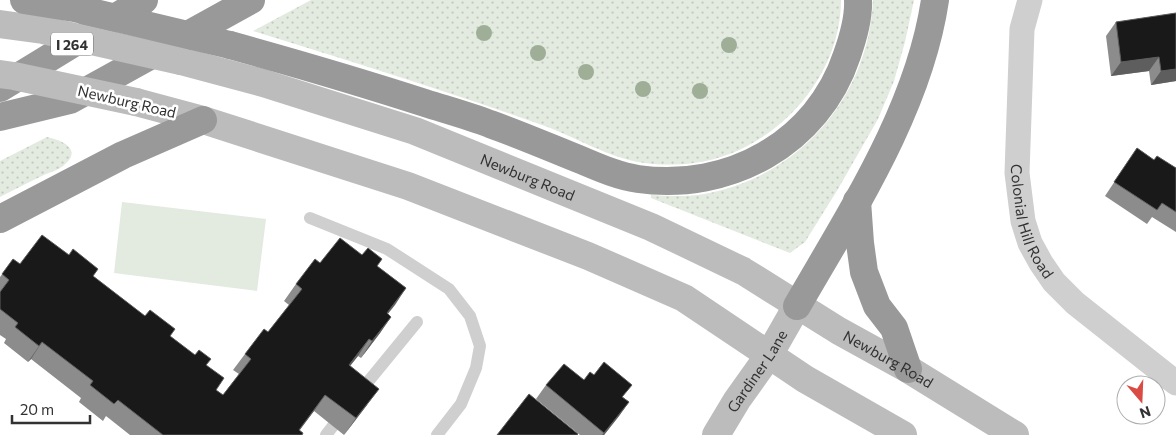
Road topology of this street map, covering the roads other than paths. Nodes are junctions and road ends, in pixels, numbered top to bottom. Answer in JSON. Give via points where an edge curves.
{"nodes":[{"id":1,"x":24,"y":0,"type":"edge"},
{"id":2,"x":144,"y":0,"type":"edge"},
{"id":3,"x":251,"y":0,"type":"edge"},
{"id":4,"x":858,"y":0,"type":"edge"},
{"id":5,"x":935,"y":0,"type":"edge"},
{"id":6,"x":1030,"y":0,"type":"edge"},
{"id":7,"x":0,"y":24,"type":"edge"},
{"id":8,"x":0,"y":74,"type":"edge"},
{"id":9,"x":0,"y":88,"type":"edge"},
{"id":10,"x":0,"y":117,"type":"edge"},
{"id":11,"x":203,"y":120,"type":"junction"},
{"id":12,"x":857,"y":201,"type":"junction"},
{"id":13,"x":310,"y":218,"type":"dead end"},
{"id":14,"x":0,"y":219,"type":"edge"},
{"id":15,"x":797,"y":306,"type":"junction"},
{"id":16,"x":417,"y":322,"type":"dead end"},
{"id":17,"x":769,"y":355,"type":"junction"},
{"id":18,"x":908,"y":369,"type":"junction"},
{"id":19,"x":1176,"y":383,"type":"edge"},
{"id":20,"x":356,"y":396,"type":"edge"},
{"id":21,"x":437,"y":435,"type":"edge"},
{"id":22,"x":716,"y":435,"type":"edge"},
{"id":23,"x":903,"y":435,"type":"edge"},
{"id":24,"x":1015,"y":435,"type":"edge"}],
"edges":[{"from":1,"to":4,"type":"highway","bridge":true,"via":[[74,8],[230,45],[347,78],[489,123],[614,173],[666,182],[699,180],[753,163],[802,128],[826,101],[842,73],[852,42]]},
{"from":2,"to":9,"type":"highway","number":"I 264"},
{"from":3,"to":10,"type":"highway","via":[[70,100]]},
{"from":5,"to":12,"type":"highway","via":[[929,38],[916,75],[894,128]]},
{"from":6,"to":19,"type":"street","name":"Colonial Hill Road","via":[[1022,29],[1017,173],[1023,221],[1030,243],[1054,282],[1074,303]]},
{"from":7,"to":15,"type":"main road","name":"Newburg Road","bridge":true,"via":[[43,30],[263,83],[432,138],[651,227],[743,271]]},
{"from":8,"to":11,"type":"main road","name":"Newburg Road","bridge":true,"via":[[136,102]]},
{"from":11,"to":14,"type":"highway","via":[[123,156]]},
{"from":11,"to":17,"type":"main road","name":"Newburg Road","via":[[408,186],[588,256],[684,298]]},
{"from":12,"to":15,"type":"highway"},
{"from":12,"to":18,"type":"highway","via":[[864,272],[877,306],[894,328]]},
{"from":13,"to":21,"type":"lane","via":[[388,249],[449,289],[470,316],[480,346],[476,368],[461,404]]},
{"from":15,"to":17,"type":"main road","name":"Gardiner Lane"},
{"from":15,"to":18,"type":"main road","name":"Newburg Road"},
{"from":16,"to":20,"type":"lane"},
{"from":17,"to":22,"type":"main road","name":"Gardiner Lane"},
{"from":17,"to":23,"type":"main road","name":"Newburg Road"},
{"from":18,"to":24,"type":"main road","name":"Newburg Road"}]}
